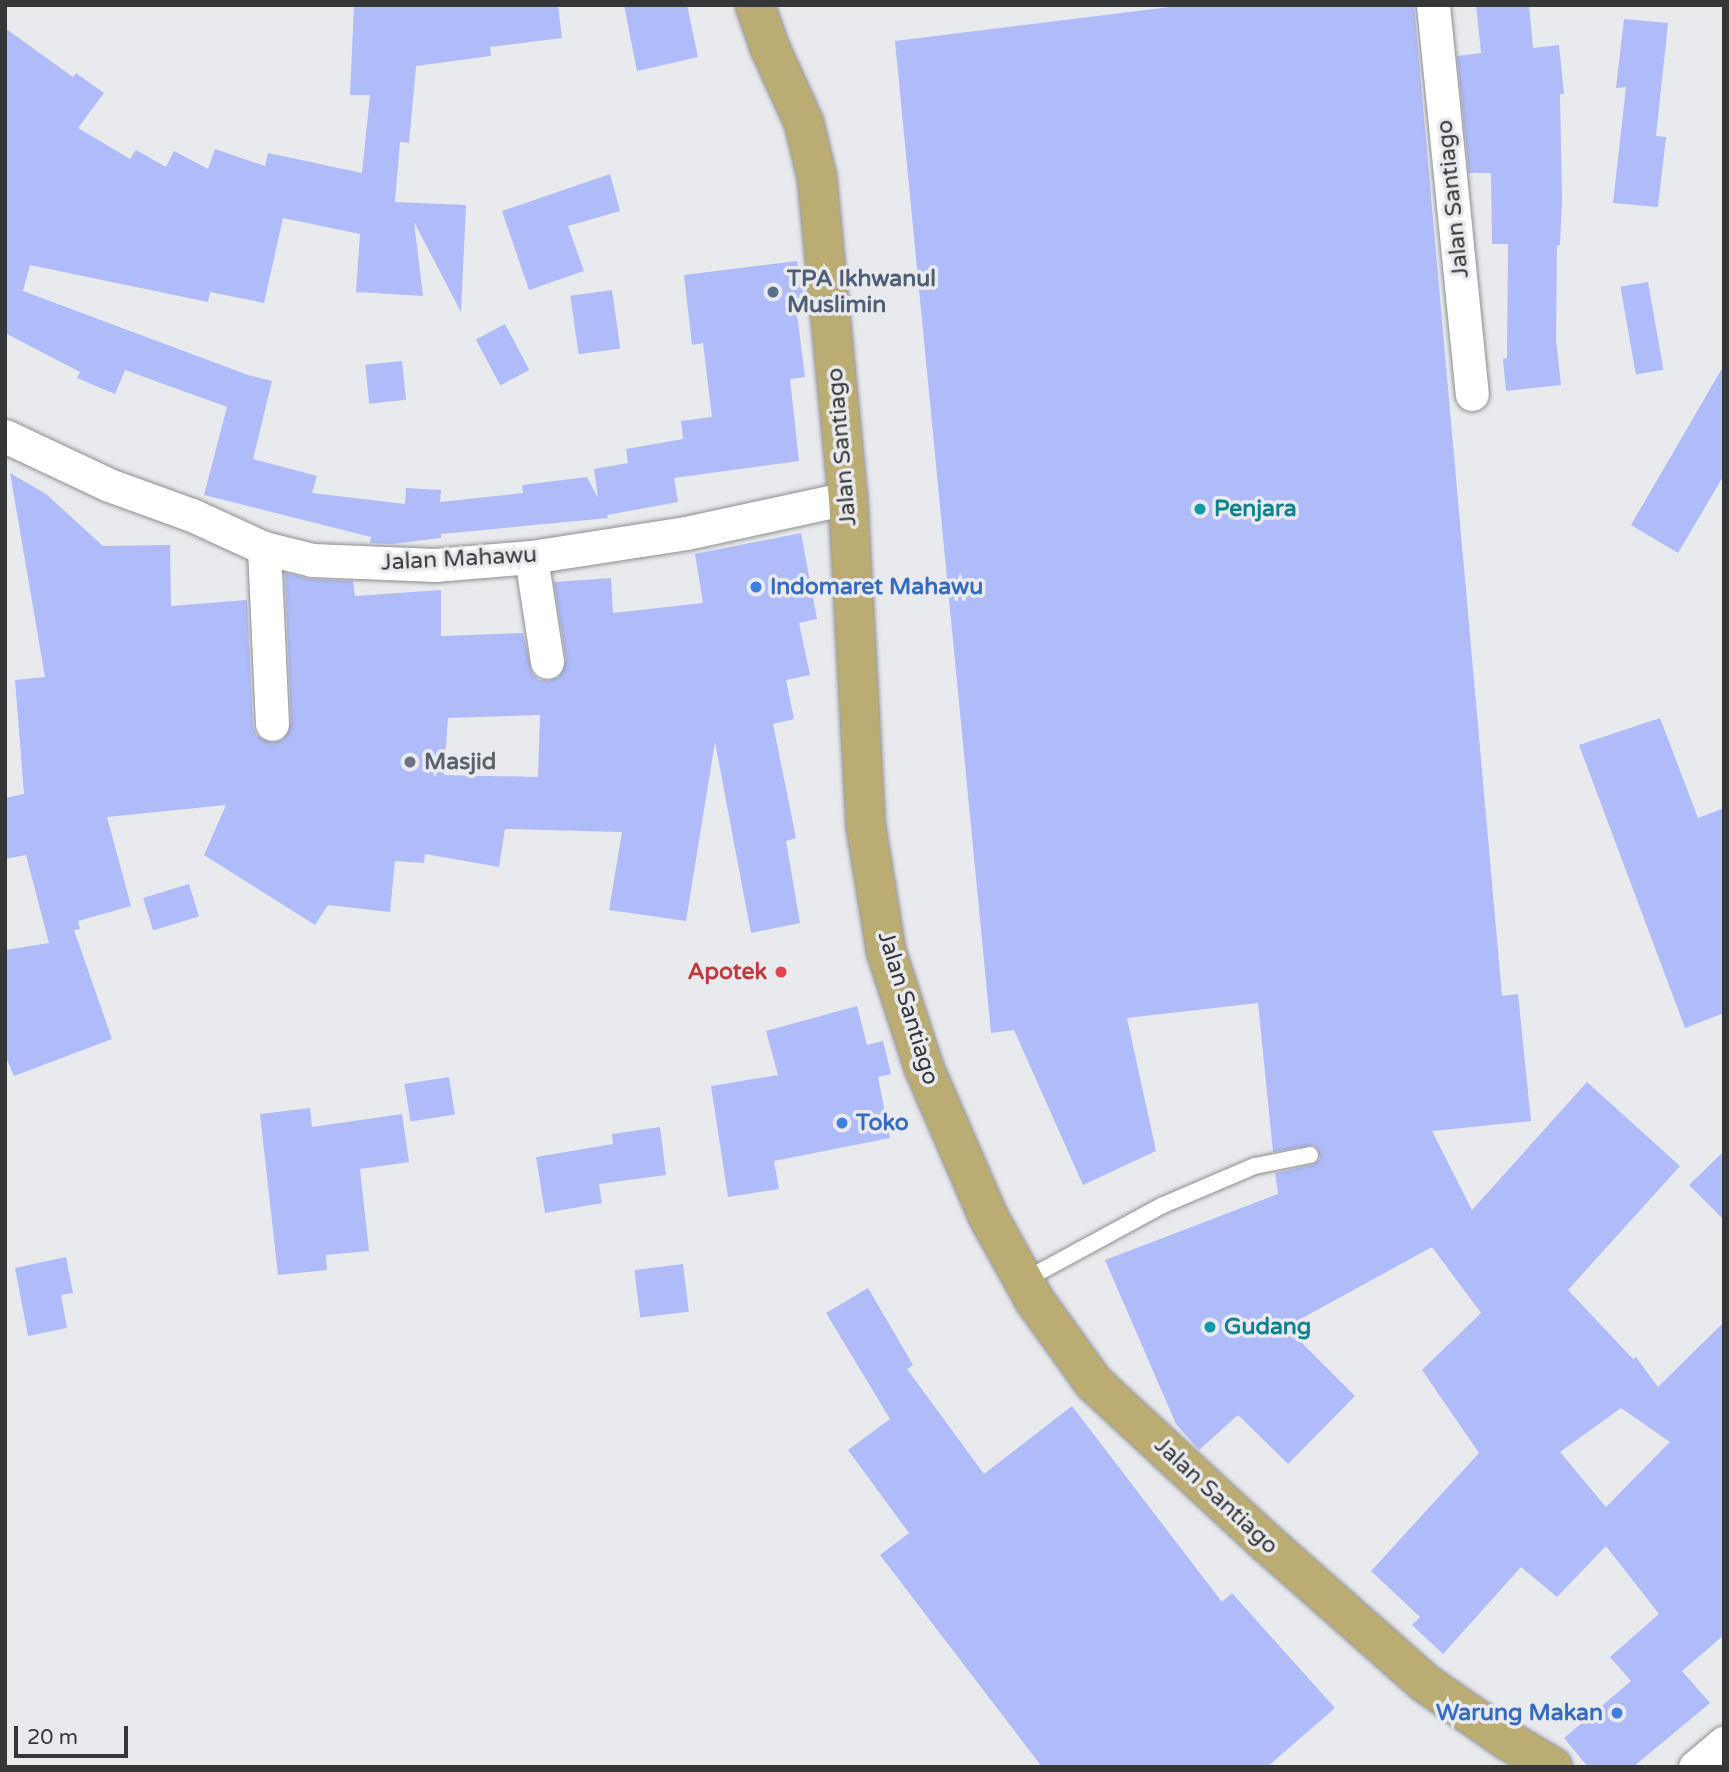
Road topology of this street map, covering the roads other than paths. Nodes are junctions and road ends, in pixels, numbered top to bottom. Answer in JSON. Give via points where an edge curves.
{"nodes":[{"id":1,"x":755,"y":5,"type":"edge"},
{"id":2,"x":1433,"y":5,"type":"edge"},
{"id":3,"x":1472,"y":394,"type":"dead end"},
{"id":4,"x":5,"y":436,"type":"edge"},
{"id":5,"x":848,"y":498,"type":"junction"},
{"id":6,"x":264,"y":548,"type":"junction"},
{"id":7,"x":531,"y":556,"type":"junction"},
{"id":8,"x":547,"y":662,"type":"dead end"},
{"id":9,"x":272,"y":724,"type":"dead end"},
{"id":10,"x":1310,"y":1155,"type":"dead end"},
{"id":11,"x":1023,"y":1281,"type":"junction"},
{"id":12,"x":1724,"y":1743,"type":"edge"},
{"id":13,"x":1553,"y":1767,"type":"edge"},
{"id":14,"x":1695,"y":1767,"type":"edge"}],
"edges":[{"from":1,"to":5,"type":"highway","name":"Jalan Santiago","via":[[804,123],[817,177]]},
{"from":2,"to":3,"type":"street","name":"Jalan Santiago"},
{"from":4,"to":6,"type":"street","name":"Jalan Mahawu","via":[[109,485]]},
{"from":5,"to":7,"type":"street","name":"Jalan Mahawu","via":[[686,533]]},
{"from":5,"to":11,"type":"highway","name":"Jalan Santiago","via":[[866,827],[886,951],[924,1068],[989,1219]]},
{"from":6,"to":7,"type":"street","name":"Jalan Mahawu","via":[[312,560],[383,565]]},
{"from":6,"to":9,"type":"street"},
{"from":7,"to":8,"type":"street"},
{"from":10,"to":11,"type":"lane","via":[[1255,1166],[1161,1206]]},
{"from":11,"to":13,"type":"highway","name":"Jalan Santiago","via":[[1094,1383],[1258,1535],[1425,1683]]},
{"from":12,"to":14,"type":"street"}]}
